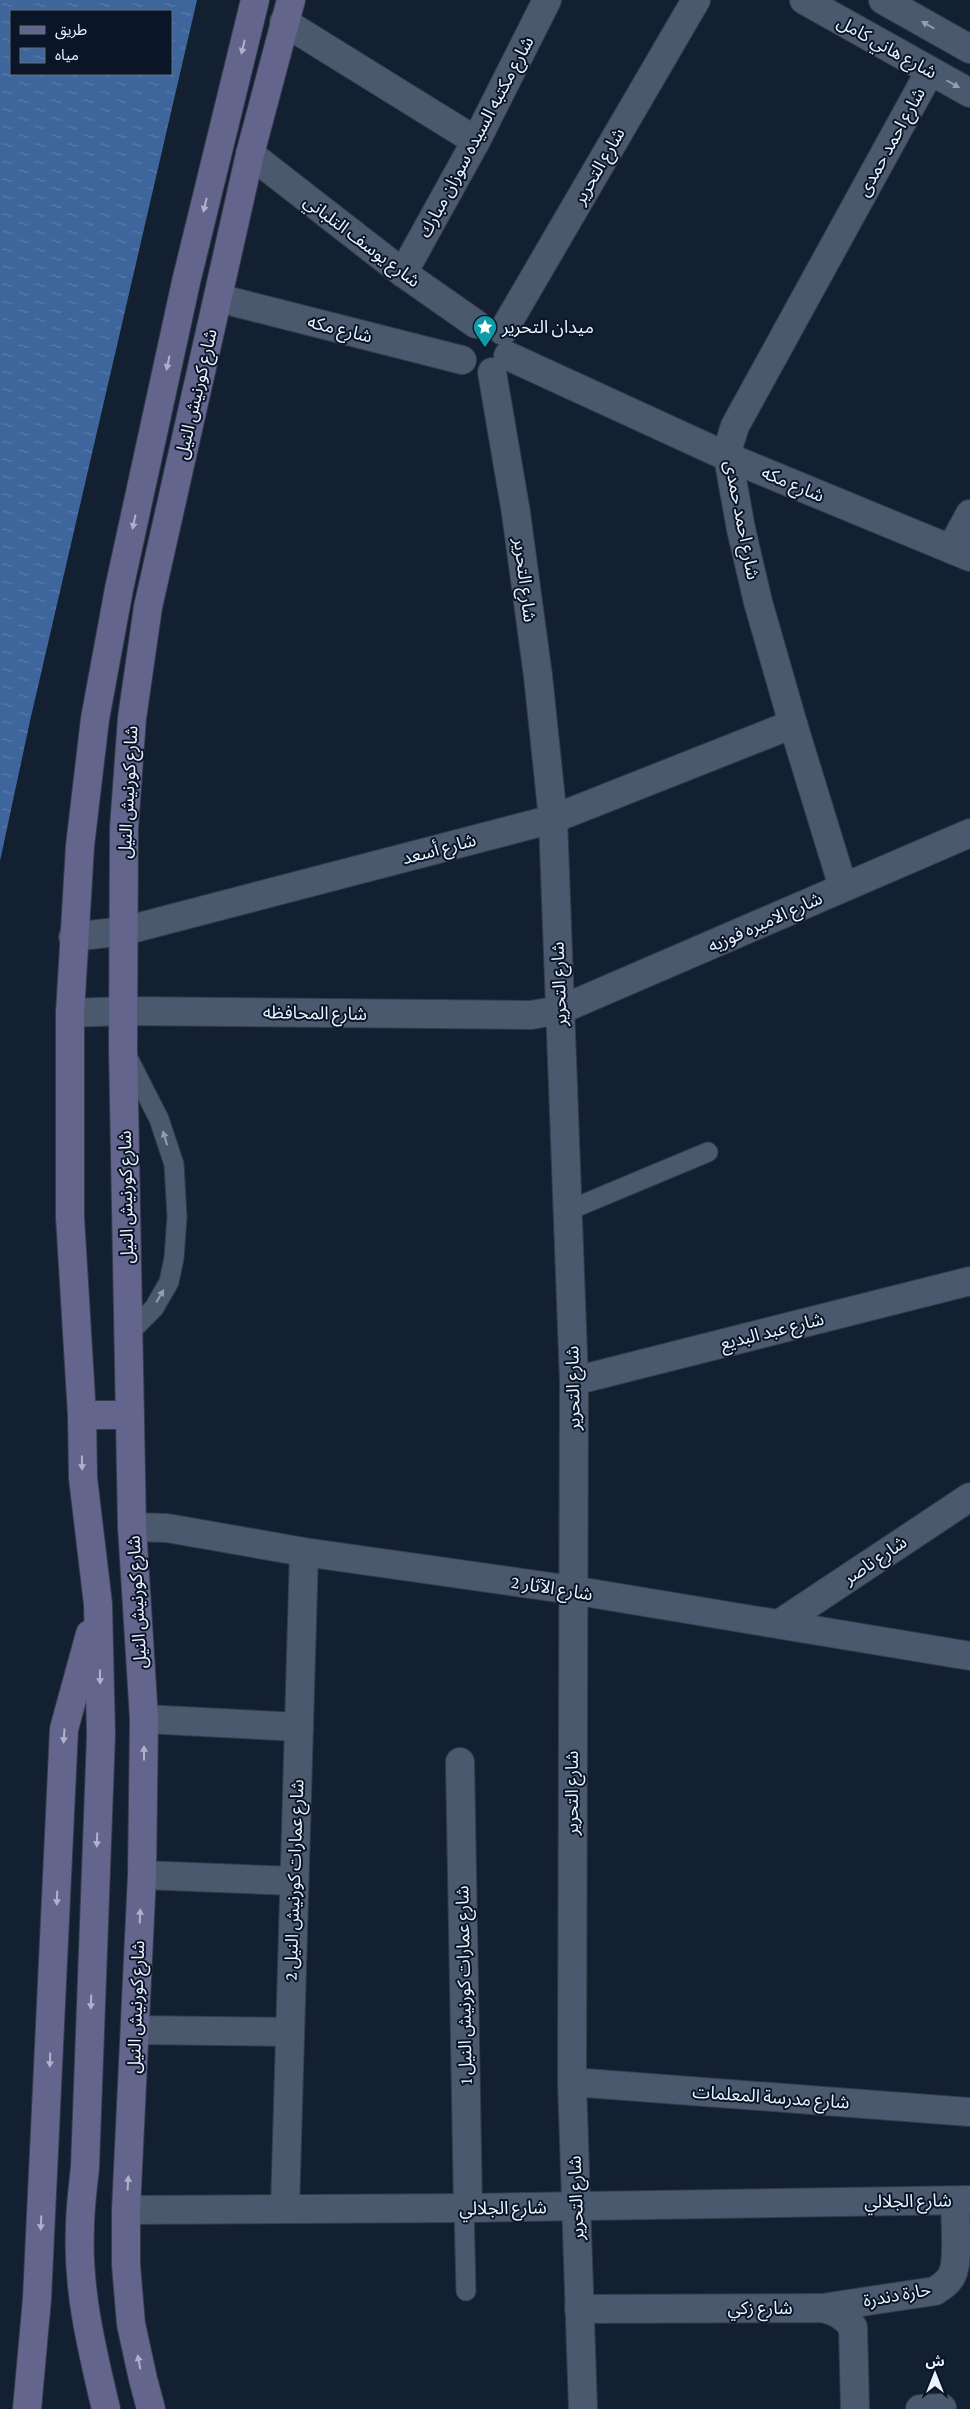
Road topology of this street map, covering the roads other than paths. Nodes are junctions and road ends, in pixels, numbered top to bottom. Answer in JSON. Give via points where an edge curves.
{"nodes":[{"id":1,"x":255,"y":0,"type":"edge"},
{"id":2,"x":547,"y":0,"type":"edge"},
{"id":3,"x":696,"y":0,"type":"edge"},
{"id":4,"x":804,"y":0,"type":"edge"},
{"id":5,"x":883,"y":0,"type":"edge"},
{"id":6,"x":287,"y":11,"type":"edge"},
{"id":7,"x":970,"y":49,"type":"edge"},
{"id":8,"x":930,"y":71,"type":"junction"},
{"id":9,"x":970,"y":94,"type":"edge"},
{"id":10,"x":476,"y":141,"type":"junction"},
{"id":11,"x":250,"y":154,"type":"junction"},
{"id":12,"x":403,"y":274,"type":"junction"},
{"id":13,"x":218,"y":298,"type":"junction"},
{"id":14,"x":476,"y":324,"type":"junction"},
{"id":15,"x":501,"y":353,"type":"junction"},
{"id":16,"x":462,"y":360,"type":"junction"},
{"id":17,"x":728,"y":457,"type":"junction"},
{"id":18,"x":970,"y":514,"type":"edge"},
{"id":19,"x":960,"y":553,"type":"edge"},
{"id":20,"x":793,"y":724,"type":"junction"},
{"id":21,"x":553,"y":819,"type":"junction"},
{"id":22,"x":970,"y":833,"type":"edge"},
{"id":23,"x":843,"y":887,"type":"junction"},
{"id":24,"x":124,"y":931,"type":"junction"},
{"id":25,"x":73,"y":937,"type":"junction"},
{"id":26,"x":560,"y":1010,"type":"junction"},
{"id":27,"x":124,"y":1011,"type":"junction"},
{"id":28,"x":70,"y":1012,"type":"junction"},
{"id":29,"x":123,"y":1048,"type":"junction"},
{"id":30,"x":708,"y":1152,"type":"dead end"},
{"id":31,"x":567,"y":1211,"type":"junction"},
{"id":32,"x":970,"y":1281,"type":"edge"},
{"id":33,"x":129,"y":1333,"type":"junction"},
{"id":34,"x":574,"y":1381,"type":"junction"},
{"id":35,"x":82,"y":1415,"type":"junction"},
{"id":36,"x":130,"y":1415,"type":"junction"},
{"id":37,"x":970,"y":1497,"type":"edge"},
{"id":38,"x":132,"y":1527,"type":"junction"},
{"id":39,"x":304,"y":1552,"type":"junction"},
{"id":40,"x":572,"y":1590,"type":"junction"},
{"id":41,"x":98,"y":1604,"type":"junction"},
{"id":42,"x":779,"y":1624,"type":"junction"},
{"id":43,"x":970,"y":1656,"type":"edge"},
{"id":44,"x":144,"y":1719,"type":"junction"},
{"id":45,"x":298,"y":1727,"type":"junction"},
{"id":46,"x":460,"y":1762,"type":"dead end"},
{"id":47,"x":142,"y":1875,"type":"junction"},
{"id":48,"x":294,"y":1881,"type":"junction"},
{"id":49,"x":136,"y":2030,"type":"junction"},
{"id":50,"x":290,"y":2032,"type":"junction"},
{"id":51,"x":572,"y":2082,"type":"junction"},
{"id":52,"x":970,"y":2112,"type":"edge"},
{"id":53,"x":962,"y":2201,"type":"edge"},
{"id":54,"x":576,"y":2207,"type":"junction"},
{"id":55,"x":466,"y":2208,"type":"junction"},
{"id":56,"x":285,"y":2209,"type":"junction"},
{"id":57,"x":126,"y":2210,"type":"junction"},
{"id":58,"x":466,"y":2291,"type":"dead end"},
{"id":59,"x":822,"y":2308,"type":"junction"},
{"id":60,"x":579,"y":2309,"type":"junction"},
{"id":61,"x":27,"y":2409,"type":"edge"},
{"id":62,"x":106,"y":2409,"type":"edge"},
{"id":63,"x":152,"y":2409,"type":"edge"},
{"id":64,"x":583,"y":2409,"type":"edge"},
{"id":65,"x":855,"y":2409,"type":"edge"}],
"edges":[{"from":1,"to":25,"type":"main road","name":"شارع كورنيش النيل","one_way":true,"via":[[186,282],[119,589],[95,718]]},
{"from":2,"to":10,"type":"street","name":"شارع مكتبه السيده سوزان مبارك"},
{"from":3,"to":15,"type":"street","name":"شارع التحرير"},
{"from":4,"to":8,"type":"street","name":"شارع هاني كامل"},
{"from":7,"to":5,"type":"street","one_way":true},
{"from":6,"to":10,"type":"street"},
{"from":6,"to":11,"type":"main road","name":"شارع كورنيش النيل"},
{"from":8,"to":9,"type":"street","name":"شارع هاني كامل","one_way":true},
{"from":8,"to":17,"type":"street","name":"شارع احمد حمدى","via":[[736,426]]},
{"from":10,"to":12,"type":"street","name":"شارع مكتبه السيده سوزان مبارك"},
{"from":11,"to":12,"type":"street","name":"شارع يوسف التلباني"},
{"from":11,"to":13,"type":"main road","name":"شارع كورنيش النيل"},
{"from":12,"to":14,"type":"street","name":"شارع يوسف التلباني"},
{"from":13,"to":16,"type":"street","name":"شارع مكه"},
{"from":13,"to":24,"type":"main road","name":"شارع كورنيش النيل","via":[[147,616],[132,718],[124,828]]},
{"from":14,"to":15,"type":"street","via":[[490,324]]},
{"from":14,"to":16,"type":"street","via":[[469,328],[459,343]]},
{"from":15,"to":16,"type":"street","via":[[477,372]]},
{"from":15,"to":17,"type":"street","name":"شارع مكه"},
{"from":15,"to":21,"type":"street","name":"شارع التحرير","via":[[516,513]]},
{"from":17,"to":19,"type":"street","name":"شارع مكه"},
{"from":17,"to":20,"type":"street","name":"شارع احمد حمدى","via":[[758,602]]},
{"from":18,"to":19,"type":"street"},
{"from":20,"to":21,"type":"street","name":"شارع أسعد"},
{"from":20,"to":23,"type":"street","name":"شارع احمد حمدى"},
{"from":21,"to":24,"type":"street","name":"شارع أسعد"},
{"from":21,"to":26,"type":"street","name":"شارع التحرير"},
{"from":22,"to":23,"type":"street","name":"شارع الاميره فوزيه"},
{"from":23,"to":26,"type":"street","name":"شارع الاميره فوزيه"},
{"from":24,"to":25,"type":"street","name":"شارع أسعد"},
{"from":24,"to":27,"type":"main road","name":"شارع كورنيش النيل"},
{"from":25,"to":28,"type":"main road","name":"شارع كورنيش النيل"},
{"from":26,"to":27,"type":"street","name":"شارع المحافظه","via":[[531,1016]]},
{"from":26,"to":31,"type":"street","name":"شارع التحرير"},
{"from":27,"to":28,"type":"street","name":"شارع المحافظه"},
{"from":27,"to":29,"type":"main road","name":"شارع كورنيش النيل"},
{"from":28,"to":35,"type":"main road","name":"شارع كورنيش النيل","via":[[70,1217]]},
{"from":29,"to":33,"type":"main road","name":"شارع كورنيش النيل"},
{"from":33,"to":29,"type":"lane","one_way":true,"via":[[154,1308],[169,1282],[177,1217],[174,1164],[160,1119]]},
{"from":30,"to":31,"type":"lane"},
{"from":31,"to":34,"type":"street","name":"شارع التحرير"},
{"from":32,"to":34,"type":"street","name":"شارع عبد البديع"},
{"from":33,"to":36,"type":"main road","name":"شارع كورنيش النيل"},
{"from":34,"to":40,"type":"street","name":"شارع التحرير"},
{"from":35,"to":36,"type":"main road"},
{"from":35,"to":41,"type":"main road","name":"شارع كورنيش النيل","one_way":true,"via":[[83,1478]]},
{"from":36,"to":38,"type":"main road","name":"شارع كورنيش النيل"},
{"from":37,"to":42,"type":"street","name":"شارع ناصر"},
{"from":38,"to":39,"type":"street","name":"شارع الآثار 2","via":[[167,1528]]},
{"from":38,"to":44,"type":"main road","name":"شارع كورنيش النيل"},
{"from":39,"to":40,"type":"street","name":"شارع الآثار 2"},
{"from":39,"to":45,"type":"street","name":"شارع عمارات كورنيش النيل 2"},
{"from":40,"to":42,"type":"street","name":"شارع الآثار 2"},
{"from":40,"to":51,"type":"street","name":"شارع التحرير"},
{"from":41,"to":61,"type":"main road","name":"شارع كورنيش النيل","one_way":true,"via":[[64,1729],[38,2279]]},
{"from":41,"to":62,"type":"main road","name":"شارع كورنيش النيل","one_way":true,"via":[[101,1735],[80,2230],[83,2294],[92,2352]]},
{"from":42,"to":43,"type":"street","name":"شارع الآثار 2"},
{"from":44,"to":45,"type":"street"},
{"from":47,"to":44,"type":"main road","name":"شارع كورنيش النيل","one_way":true},
{"from":45,"to":48,"type":"street","name":"شارع عمارات كورنيش النيل 2"},
{"from":46,"to":55,"type":"street","name":"شارع عمارات كورنيش النيل 1"},
{"from":47,"to":48,"type":"street"},
{"from":49,"to":47,"type":"main road","name":"شارع كورنيش النيل","one_way":true},
{"from":48,"to":50,"type":"street","name":"شارع عمارات كورنيش النيل 2"},
{"from":49,"to":50,"type":"street"},
{"from":57,"to":49,"type":"main road","name":"شارع كورنيش النيل","one_way":true},
{"from":50,"to":56,"type":"street","name":"شارع عمارات كورنيش النيل 2"},
{"from":51,"to":52,"type":"street","name":"شارع مدرسة المعلمات"},
{"from":51,"to":54,"type":"street","name":"شارع التحرير"},
{"from":53,"to":54,"type":"street","name":"شارع الجلالي"},
{"from":53,"to":59,"type":"street","name":"حارة دندرة","via":[[955,2262],[952,2275],[945,2284],[934,2291]]},
{"from":54,"to":55,"type":"street","name":"شارع الجلالي"},
{"from":54,"to":60,"type":"street","name":"شارع التحرير"},
{"from":55,"to":56,"type":"street","name":"شارع الجلالي"},
{"from":55,"to":58,"type":"lane"},
{"from":56,"to":57,"type":"street","name":"شارع الجلالي"},
{"from":63,"to":57,"type":"main road","name":"شارع كورنيش النيل","one_way":true,"via":[[132,2324],[126,2265]]},
{"from":59,"to":60,"type":"street","name":"شارع زكي"},
{"from":59,"to":65,"type":"street","name":"شارع زكي","via":[[845,2317],[853,2327]]},
{"from":60,"to":64,"type":"street","name":"شارع التحرير"}]}
